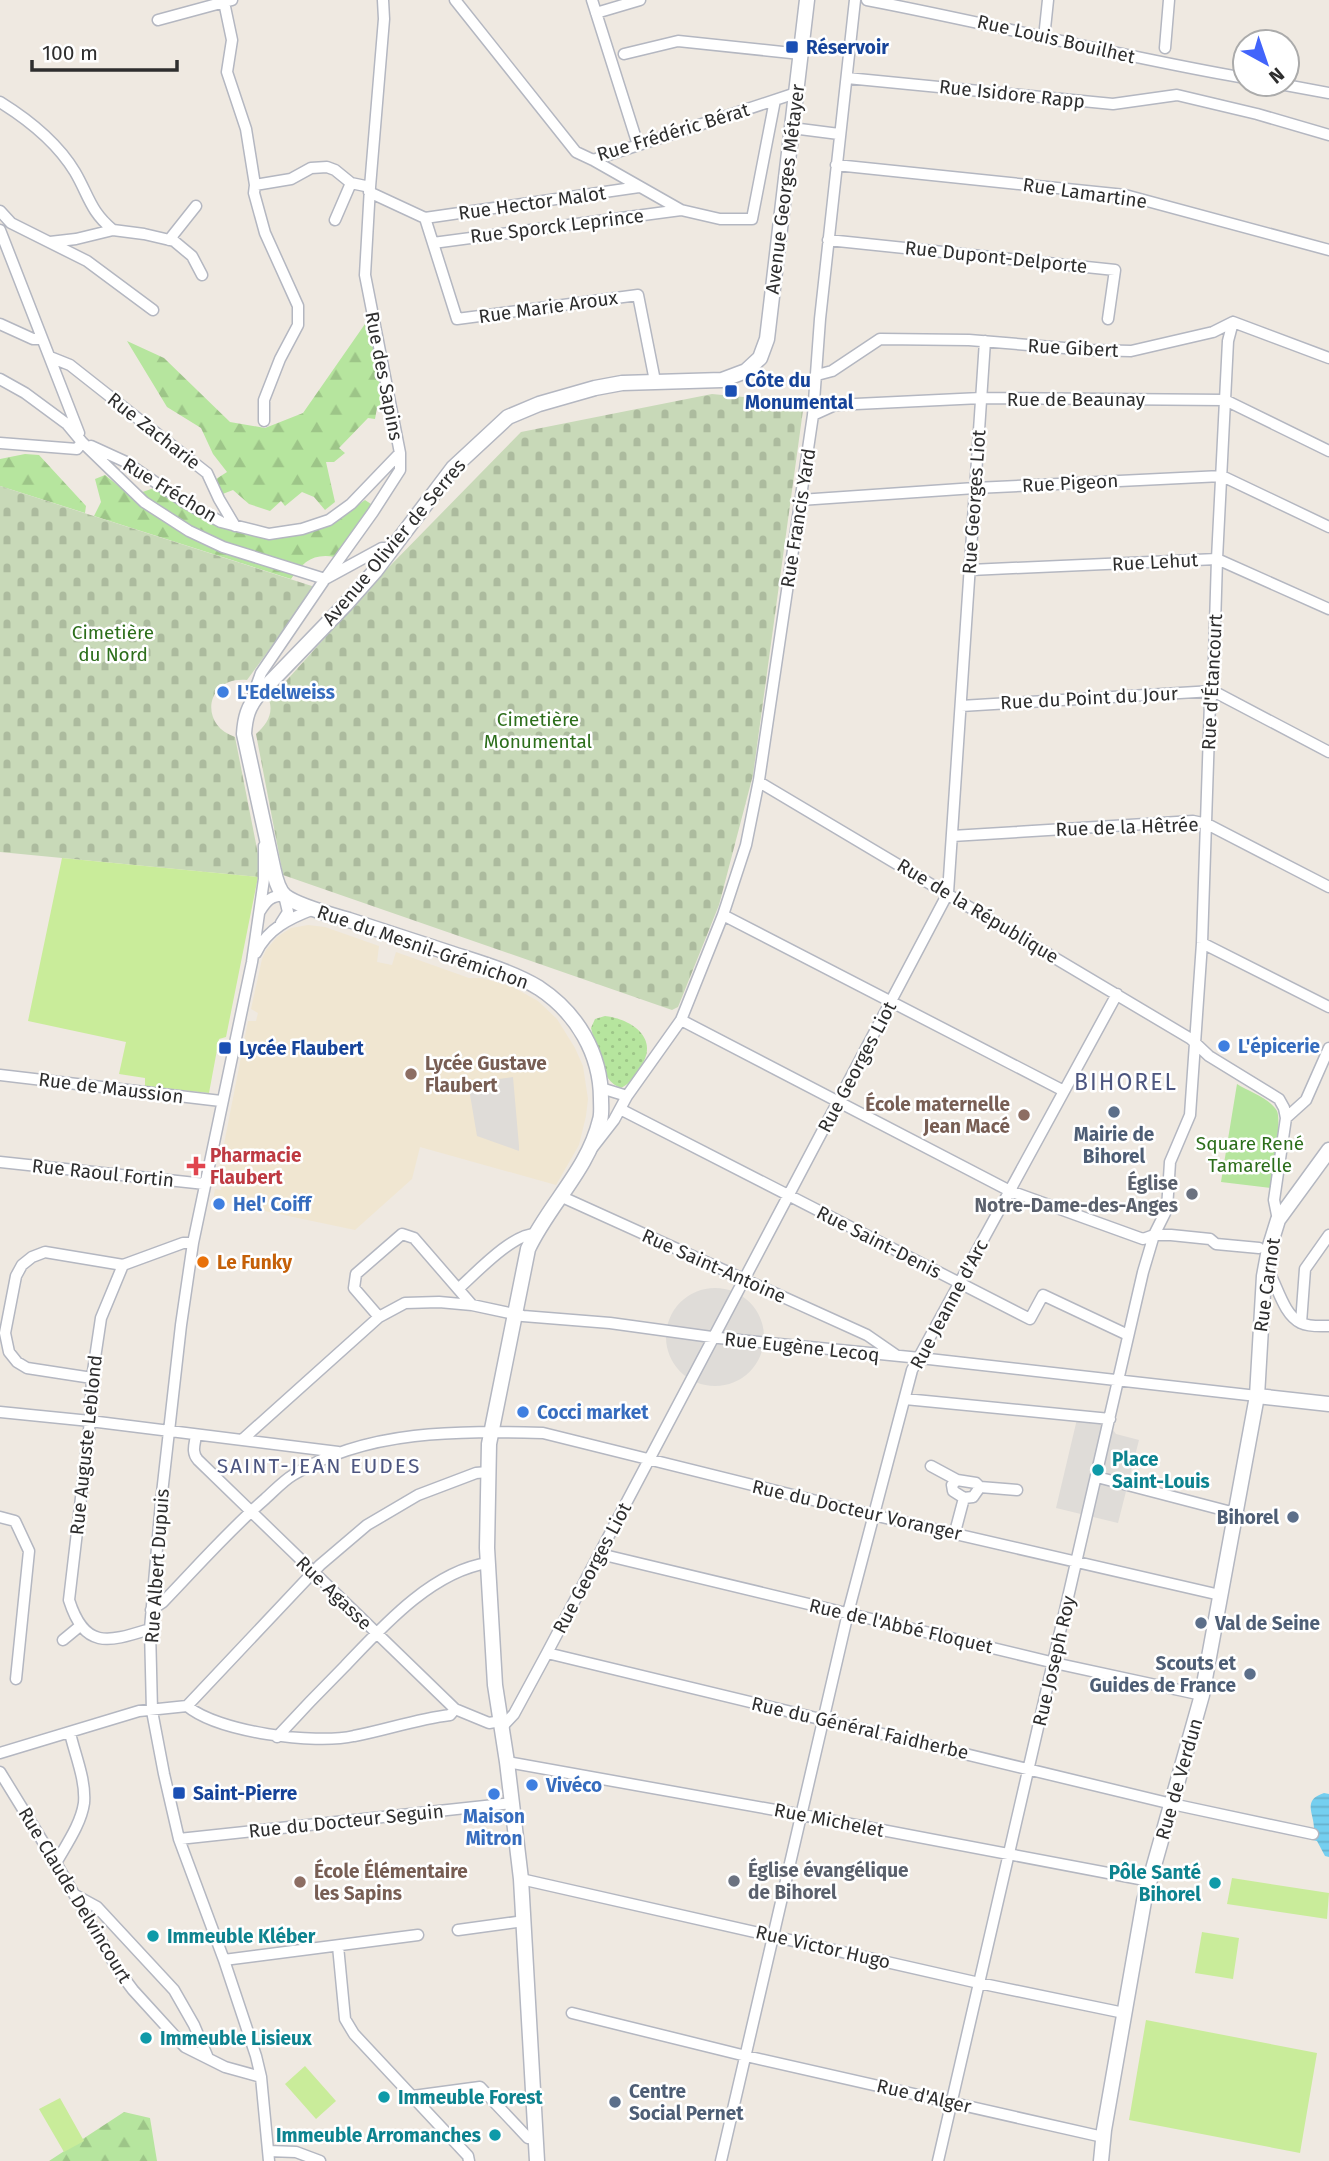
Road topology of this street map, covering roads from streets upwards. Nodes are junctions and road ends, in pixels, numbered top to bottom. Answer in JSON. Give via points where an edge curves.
{"nodes":[{"id":1,"x":383,"y":0,"type":"edge"},
{"id":2,"x":455,"y":0,"type":"edge"},
{"id":3,"x":592,"y":0,"type":"edge"},
{"id":4,"x":640,"y":0,"type":"edge"},
{"id":5,"x":807,"y":0,"type":"edge"},
{"id":6,"x":855,"y":0,"type":"edge"},
{"id":7,"x":867,"y":0,"type":"edge"},
{"id":8,"x":1048,"y":0,"type":"edge"},
{"id":9,"x":1169,"y":0,"type":"edge"},
{"id":10,"x":220,"y":2,"type":"edge"},
{"id":11,"x":596,"y":13,"type":"junction"},
{"id":12,"x":158,"y":20,"type":"dead end"},
{"id":13,"x":1044,"y":38,"type":"junction"},
{"id":14,"x":1165,"y":48,"type":"dead end"},
{"id":15,"x":624,"y":54,"type":"dead end"},
{"id":16,"x":801,"y":54,"type":"junction"},
{"id":17,"x":1231,"y":75,"type":"edge"},
{"id":18,"x":846,"y":78,"type":"junction"},
{"id":19,"x":1301,"y":88,"type":"edge"},
{"id":20,"x":796,"y":93,"type":"junction"},
{"id":21,"x":1329,"y":93,"type":"edge"},
{"id":22,"x":775,"y":100,"type":"junction"},
{"id":23,"x":0,"y":102,"type":"edge"},
{"id":24,"x":792,"y":128,"type":"junction"},
{"id":25,"x":839,"y":134,"type":"junction"},
{"id":26,"x":1329,"y":135,"type":"edge"},
{"id":27,"x":638,"y":145,"type":"junction"},
{"id":28,"x":593,"y":160,"type":"junction"},
{"id":29,"x":836,"y":165,"type":"junction"},
{"id":30,"x":351,"y":183,"type":"junction"},
{"id":31,"x":255,"y":184,"type":"junction"},
{"id":32,"x":639,"y":187,"type":"junction"},
{"id":33,"x":370,"y":189,"type":"junction"},
{"id":34,"x":196,"y":206,"type":"dead end"},
{"id":35,"x":681,"y":210,"type":"junction"},
{"id":36,"x":0,"y":211,"type":"edge"},
{"id":37,"x":425,"y":218,"type":"junction"},
{"id":38,"x":335,"y":220,"type":"dead end"},
{"id":39,"x":0,"y":230,"type":"edge"},
{"id":40,"x":113,"y":230,"type":"junction"},
{"id":41,"x":169,"y":240,"type":"junction"},
{"id":42,"x":828,"y":240,"type":"junction"},
{"id":43,"x":50,"y":242,"type":"junction"},
{"id":44,"x":433,"y":243,"type":"junction"},
{"id":45,"x":1329,"y":250,"type":"edge"},
{"id":46,"x":202,"y":275,"type":"dead end"},
{"id":47,"x":153,"y":310,"type":"dead end"},
{"id":48,"x":1108,"y":319,"type":"dead end"},
{"id":49,"x":1233,"y":322,"type":"junction"},
{"id":50,"x":0,"y":324,"type":"edge"},
{"id":51,"x":42,"y":339,"type":"junction"},
{"id":52,"x":985,"y":341,"type":"junction"},
{"id":53,"x":50,"y":357,"type":"junction"},
{"id":54,"x":1329,"y":358,"type":"edge"},
{"id":55,"x":746,"y":370,"type":"joint"},
{"id":56,"x":817,"y":375,"type":"junction"},
{"id":57,"x":0,"y":379,"type":"edge"},
{"id":58,"x":655,"y":381,"type":"junction"},
{"id":59,"x":981,"y":398,"type":"junction"},
{"id":60,"x":1225,"y":400,"type":"junction"},
{"id":61,"x":813,"y":415,"type":"junction"},
{"id":62,"x":264,"y":421,"type":"dead end"},
{"id":63,"x":82,"y":442,"type":"junction"},
{"id":64,"x":0,"y":443,"type":"edge"},
{"id":65,"x":1329,"y":451,"type":"edge"},
{"id":66,"x":400,"y":453,"type":"junction"},
{"id":67,"x":1222,"y":475,"type":"junction"},
{"id":68,"x":975,"y":488,"type":"junction"},
{"id":69,"x":800,"y":500,"type":"junction"},
{"id":70,"x":235,"y":526,"type":"junction"},
{"id":71,"x":1329,"y":527,"type":"edge"},
{"id":72,"x":392,"y":548,"type":"junction"},
{"id":73,"x":1217,"y":559,"type":"junction"},
{"id":74,"x":970,"y":570,"type":"junction"},
{"id":75,"x":325,"y":579,"type":"junction"},
{"id":76,"x":1329,"y":609,"type":"edge"},
{"id":77,"x":1213,"y":691,"type":"junction"},
{"id":78,"x":961,"y":706,"type":"junction"},
{"id":79,"x":249,"y":708,"type":"junction"},
{"id":80,"x":1329,"y":752,"type":"edge"},
{"id":81,"x":759,"y":782,"type":"junction"},
{"id":82,"x":1207,"y":824,"type":"junction"},
{"id":83,"x":264,"y":826,"type":"junction"},
{"id":84,"x":952,"y":836,"type":"junction"},
{"id":85,"x":1329,"y":887,"type":"edge"},
{"id":86,"x":948,"y":893,"type":"junction"},
{"id":87,"x":284,"y":895,"type":"junction"},
{"id":88,"x":314,"y":909,"type":"junction"},
{"id":89,"x":258,"y":913,"type":"junction"},
{"id":90,"x":723,"y":915,"type":"junction"},
{"id":91,"x":279,"y":925,"type":"junction"},
{"id":92,"x":1202,"y":943,"type":"junction"},
{"id":93,"x":252,"y":962,"type":"junction"},
{"id":94,"x":1117,"y":994,"type":"junction"},
{"id":95,"x":892,"y":1002,"type":"junction"},
{"id":96,"x":1329,"y":1007,"type":"edge"},
{"id":97,"x":680,"y":1022,"type":"junction"},
{"id":98,"x":1196,"y":1042,"type":"junction"},
{"id":99,"x":1329,"y":1048,"type":"edge"},
{"id":100,"x":0,"y":1075,"type":"edge"},
{"id":101,"x":601,"y":1088,"type":"junction"},
{"id":102,"x":1064,"y":1091,"type":"junction"},
{"id":103,"x":627,"y":1096,"type":"junction"},
{"id":104,"x":221,"y":1101,"type":"junction"},
{"id":105,"x":839,"y":1101,"type":"junction"},
{"id":106,"x":619,"y":1111,"type":"junction"},
{"id":107,"x":601,"y":1115,"type":"junction"},
{"id":108,"x":1286,"y":1118,"type":"junction"},
{"id":109,"x":592,"y":1148,"type":"junction"},
{"id":110,"x":1329,"y":1150,"type":"edge"},
{"id":111,"x":0,"y":1162,"type":"edge"},
{"id":112,"x":1170,"y":1162,"type":"joint"},
{"id":113,"x":205,"y":1184,"type":"junction"},
{"id":114,"x":1010,"y":1191,"type":"junction"},
{"id":115,"x":560,"y":1196,"type":"junction"},
{"id":116,"x":789,"y":1196,"type":"junction"},
{"id":117,"x":1278,"y":1220,"type":"junction"},
{"id":118,"x":535,"y":1234,"type":"junction"},
{"id":119,"x":1154,"y":1235,"type":"junction"},
{"id":120,"x":1329,"y":1235,"type":"edge"},
{"id":121,"x":193,"y":1243,"type":"junction"},
{"id":122,"x":1259,"y":1248,"type":"dead end"},
{"id":123,"x":123,"y":1265,"type":"junction"},
{"id":124,"x":1265,"y":1270,"type":"junction"},
{"id":125,"x":744,"y":1280,"type":"junction"},
{"id":126,"x":960,"y":1284,"type":"junction"},
{"id":127,"x":458,"y":1289,"type":"junction"},
{"id":128,"x":471,"y":1306,"type":"junction"},
{"id":129,"x":514,"y":1314,"type":"junction"},
{"id":130,"x":379,"y":1317,"type":"junction"},
{"id":131,"x":1301,"y":1323,"type":"junction"},
{"id":132,"x":1329,"y":1326,"type":"edge"},
{"id":133,"x":867,"y":1335,"type":"junction"},
{"id":134,"x":1128,"y":1335,"type":"junction"},
{"id":135,"x":715,"y":1338,"type":"junction"},
{"id":136,"x":865,"y":1353,"type":"junction"},
{"id":137,"x":897,"y":1356,"type":"junction"},
{"id":138,"x":920,"y":1358,"type":"junction"},
{"id":139,"x":92,"y":1378,"type":"junction"},
{"id":140,"x":1119,"y":1381,"type":"junction"},
{"id":141,"x":1257,"y":1396,"type":"junction"},
{"id":142,"x":905,"y":1399,"type":"junction"},
{"id":143,"x":1329,"y":1405,"type":"edge"},
{"id":144,"x":0,"y":1412,"type":"edge"},
{"id":145,"x":1110,"y":1419,"type":"junction"},
{"id":146,"x":90,"y":1421,"type":"junction"},
{"id":147,"x":169,"y":1432,"type":"junction"},
{"id":148,"x":492,"y":1432,"type":"junction"},
{"id":149,"x":196,"y":1435,"type":"junction"},
{"id":150,"x":243,"y":1439,"type":"junction"},
{"id":151,"x":339,"y":1452,"type":"junction"},
{"id":152,"x":649,"y":1460,"type":"junction"},
{"id":153,"x":931,"y":1466,"type":"dead end"},
{"id":154,"x":488,"y":1472,"type":"junction"},
{"id":155,"x":1097,"y":1477,"type":"junction"},
{"id":156,"x":957,"y":1480,"type":"junction"},
{"id":157,"x":981,"y":1487,"type":"junction"},
{"id":158,"x":1017,"y":1490,"type":"dead end"},
{"id":159,"x":964,"y":1498,"type":"junction"},
{"id":160,"x":250,"y":1512,"type":"junction"},
{"id":161,"x":1235,"y":1513,"type":"junction"},
{"id":162,"x":873,"y":1515,"type":"junction"},
{"id":163,"x":0,"y":1517,"type":"edge"},
{"id":164,"x":955,"y":1532,"type":"junction"},
{"id":165,"x":600,"y":1554,"type":"junction"},
{"id":166,"x":1077,"y":1562,"type":"junction"},
{"id":167,"x":488,"y":1563,"type":"junction"},
{"id":168,"x":313,"y":1573,"type":"junction"},
{"id":169,"x":1220,"y":1595,"type":"junction"},
{"id":170,"x":151,"y":1610,"type":"junction"},
{"id":171,"x":849,"y":1613,"type":"junction"},
{"id":172,"x":80,"y":1626,"type":"junction"},
{"id":173,"x":150,"y":1629,"type":"junction"},
{"id":174,"x":376,"y":1633,"type":"junction"},
{"id":175,"x":63,"y":1640,"type":"dead end"},
{"id":176,"x":547,"y":1653,"type":"junction"},
{"id":177,"x":1054,"y":1662,"type":"junction"},
{"id":178,"x":16,"y":1679,"type":"dead end"},
{"id":179,"x":1202,"y":1695,"type":"junction"},
{"id":180,"x":187,"y":1706,"type":"junction"},
{"id":181,"x":455,"y":1709,"type":"junction"},
{"id":182,"x":152,"y":1711,"type":"junction"},
{"id":183,"x":824,"y":1720,"type":"junction"},
{"id":184,"x":501,"y":1724,"type":"junction"},
{"id":185,"x":70,"y":1733,"type":"junction"},
{"id":186,"x":277,"y":1737,"type":"junction"},
{"id":187,"x":0,"y":1753,"type":"edge"},
{"id":188,"x":507,"y":1762,"type":"junction"},
{"id":189,"x":1029,"y":1768,"type":"junction"},
{"id":190,"x":0,"y":1772,"type":"edge"},
{"id":191,"x":512,"y":1803,"type":"junction"},
{"id":192,"x":1172,"y":1804,"type":"junction"},
{"id":193,"x":803,"y":1815,"type":"junction"},
{"id":194,"x":1313,"y":1834,"type":"dead end"},
{"id":195,"x":179,"y":1839,"type":"junction"},
{"id":196,"x":1009,"y":1853,"type":"junction"},
{"id":197,"x":56,"y":1863,"type":"junction"},
{"id":198,"x":521,"y":1879,"type":"junction"},
{"id":199,"x":1150,"y":1881,"type":"junction"},
{"id":200,"x":75,"y":1894,"type":"junction"},
{"id":201,"x":524,"y":1921,"type":"junction"},
{"id":202,"x":458,"y":1930,"type":"dead end"},
{"id":203,"x":418,"y":1935,"type":"dead end"},
{"id":204,"x":774,"y":1935,"type":"junction"},
{"id":205,"x":338,"y":1946,"type":"junction"},
{"id":206,"x":224,"y":1960,"type":"junction"},
{"id":207,"x":979,"y":1983,"type":"junction"},
{"id":208,"x":572,"y":2013,"type":"dead end"},
{"id":209,"x":1124,"y":2014,"type":"junction"},
{"id":210,"x":746,"y":2056,"type":"junction"},
{"id":211,"x":208,"y":2058,"type":"junction"},
{"id":212,"x":261,"y":2077,"type":"junction"},
{"id":213,"x":413,"y":2096,"type":"junction"},
{"id":214,"x":951,"y":2102,"type":"junction"},
{"id":215,"x":1103,"y":2137,"type":"junction"},
{"id":216,"x":536,"y":2139,"type":"junction"},
{"id":217,"x":269,"y":2156,"type":"edge"},
{"id":218,"x":320,"y":2161,"type":"edge"},
{"id":219,"x":469,"y":2161,"type":"edge"},
{"id":220,"x":537,"y":2161,"type":"edge"},
{"id":221,"x":721,"y":2161,"type":"edge"},
{"id":222,"x":938,"y":2161,"type":"edge"},
{"id":223,"x":1101,"y":2161,"type":"edge"}],
"edges":[{"from":1,"to":33,"type":"street","name":"Rue des Sapins"},
{"from":2,"to":28,"type":"street","name":"Rue Frédéric Bérat","via":[[576,152]]},
{"from":3,"to":11,"type":"street"},
{"from":4,"to":11,"type":"street"},
{"from":5,"to":16,"type":"street","name":"Avenue Georges Métayer"},
{"from":6,"to":18,"type":"street","name":"Rue Francis Yard"},
{"from":7,"to":13,"type":"street","name":"Rue Louis Bouilhet"},
{"from":8,"to":13,"type":"street"},
{"from":9,"to":14,"type":"street"},
{"from":10,"to":12,"type":"street"},
{"from":10,"to":31,"type":"street","via":[[232,40],[228,72],[246,129]]},
{"from":11,"to":27,"type":"street"},
{"from":13,"to":17,"type":"street","name":"Rue Louis Bouilhet"},
{"from":15,"to":16,"type":"street","via":[[678,41]]},
{"from":16,"to":20,"type":"street","name":"Avenue Georges Métayer"},
{"from":18,"to":25,"type":"street","name":"Rue Francis Yard"},
{"from":18,"to":26,"type":"street","name":"Rue Isidore Rapp","via":[[1113,104],[1177,95]]},
{"from":19,"to":21,"type":"street"},
{"from":20,"to":22,"type":"street","name":"Rue Frédéric Bérat"},
{"from":20,"to":24,"type":"street","name":"Avenue Georges Métayer"},
{"from":22,"to":27,"type":"street","name":"Rue Frédéric Bérat"},
{"from":22,"to":35,"type":"street","via":[[752,219],[720,219]]},
{"from":23,"to":40,"type":"street","via":[[56,144],[98,218]]},
{"from":24,"to":25,"type":"street"},
{"from":24,"to":55,"type":"street","name":"Avenue Georges Métayer","via":[[767,339],[760,358]]},
{"from":25,"to":29,"type":"street","name":"Rue Francis Yard"},
{"from":27,"to":28,"type":"street","name":"Rue Frédéric Bérat"},
{"from":28,"to":32,"type":"street"},
{"from":29,"to":42,"type":"street","name":"Rue Francis Yard"},
{"from":29,"to":45,"type":"street","name":"Rue Lamartine","via":[[1125,195]]},
{"from":30,"to":31,"type":"street","via":[[327,167]]},
{"from":30,"to":33,"type":"street"},
{"from":30,"to":38,"type":"street"},
{"from":31,"to":62,"type":"street","via":[[265,233],[299,306],[298,325],[264,400]]},
{"from":32,"to":35,"type":"street"},
{"from":32,"to":37,"type":"street","name":"Rue Hector Malot"},
{"from":33,"to":37,"type":"street"},
{"from":33,"to":66,"type":"street","name":"Rue des Sapins","via":[[365,275]]},
{"from":34,"to":41,"type":"street"},
{"from":35,"to":44,"type":"street","name":"Rue Sporck Leprince"},
{"from":36,"to":43,"type":"street","via":[[11,223]]},
{"from":37,"to":44,"type":"street","name":"Rue Marie Aroux"},
{"from":39,"to":51,"type":"street"},
{"from":40,"to":41,"type":"street"},
{"from":40,"to":43,"type":"street"},
{"from":41,"to":46,"type":"street","via":[[192,256]]},
{"from":42,"to":48,"type":"street","name":"Rue Dupont-Delporte","via":[[1115,270]]},
{"from":42,"to":56,"type":"street","name":"Rue Francis Yard"},
{"from":43,"to":47,"type":"street","via":[[87,261]]},
{"from":44,"to":58,"type":"street","name":"Rue Marie Aroux","via":[[457,319],[638,295]]},
{"from":49,"to":52,"type":"street","name":"Rue Gibert","via":[[1213,332],[1131,351]]},
{"from":49,"to":54,"type":"street"},
{"from":49,"to":60,"type":"street","name":"Rue d'Étancourt"},
{"from":50,"to":51,"type":"street"},
{"from":51,"to":53,"type":"street"},
{"from":52,"to":56,"type":"street","name":"Rue Gibert","via":[[880,339],[832,371]]},
{"from":52,"to":59,"type":"street","name":"Rue Georges Liot"},
{"from":53,"to":63,"type":"street"},
{"from":53,"to":70,"type":"street","name":"Rue Zacharie","via":[[70,365],[207,473]]},
{"from":55,"to":58,"type":"street","name":"Avenue Olivier de Serres","via":[[722,380]]},
{"from":56,"to":61,"type":"street","name":"Rue Francis Yard"},
{"from":57,"to":63,"type":"street","via":[[68,424]]},
{"from":58,"to":72,"type":"street","name":"Avenue Olivier de Serres","via":[[595,388],[508,417],[453,468]]},
{"from":59,"to":60,"type":"street","name":"Rue de Beaunay"},
{"from":59,"to":61,"type":"street","name":"Rue de Beaunay","via":[[835,405]]},
{"from":59,"to":68,"type":"street","name":"Rue Georges Liot"},
{"from":60,"to":65,"type":"street","name":"Rue de Beaunay"},
{"from":60,"to":67,"type":"street","name":"Rue d'Étancourt"},
{"from":61,"to":69,"type":"street","name":"Rue Francis Yard"},
{"from":63,"to":64,"type":"street","via":[[77,449]]},
{"from":63,"to":70,"type":"street","name":"Rue Fréchon","via":[[126,462],[205,514]]},
{"from":63,"to":75,"type":"street","via":[[144,502],[189,531],[223,547]]},
{"from":66,"to":70,"type":"street","name":"Rue Fréchon","via":[[329,520],[269,534]]},
{"from":66,"to":75,"type":"street","name":"Rue des Sapins","via":[[400,470]]},
{"from":67,"to":68,"type":"street","name":"Rue Pigeon"},
{"from":67,"to":71,"type":"street","name":"Rue Pigeon"},
{"from":67,"to":73,"type":"street","name":"Rue d'Étancourt"},
{"from":68,"to":69,"type":"street","name":"Rue Pigeon"},
{"from":68,"to":74,"type":"street","name":"Rue Georges Liot"},
{"from":69,"to":81,"type":"street","name":"Rue Francis Yard"},
{"from":72,"to":75,"type":"street","via":[[382,548]]},
{"from":72,"to":79,"type":"street","name":"Avenue Olivier de Serres"},
{"from":73,"to":74,"type":"street","name":"Rue Lehut"},
{"from":73,"to":76,"type":"street","name":"Rue Lehut"},
{"from":73,"to":77,"type":"street","name":"Rue d'Étancourt"},
{"from":74,"to":78,"type":"street","name":"Rue Georges Liot"},
{"from":75,"to":79,"type":"street","name":"Rue des Sapins","via":[[261,673]]},
{"from":77,"to":78,"type":"street","name":"Rue du Point du Jour"},
{"from":77,"to":80,"type":"street"},
{"from":77,"to":82,"type":"street","name":"Rue d'Étancourt"},
{"from":78,"to":84,"type":"street","name":"Rue Georges Liot"},
{"from":79,"to":83,"type":"street","via":[[244,734]]},
{"from":81,"to":86,"type":"street","name":"Rue de la République"},
{"from":81,"to":90,"type":"street","name":"Rue Francis Yard","via":[[746,845]]},
{"from":82,"to":84,"type":"street","name":"Rue de la Hêtrée","via":[[1193,821]]},
{"from":82,"to":85,"type":"street","name":"Rue de la Hêtrée"},
{"from":82,"to":92,"type":"street","name":"Rue d'Étancourt"},
{"from":83,"to":87,"type":"street","via":[[277,885]]},
{"from":83,"to":89,"type":"street","name":"Rue Albert Dupuis","via":[[264,880]]},
{"from":84,"to":86,"type":"street","name":"Rue Georges Liot"},
{"from":86,"to":94,"type":"street","name":"Rue de la République"},
{"from":86,"to":95,"type":"street","name":"Rue Georges Liot"},
{"from":87,"to":88,"type":"street","name":"Rue du Mesnil-Grémichon"},
{"from":87,"to":89,"type":"street","via":[[268,900]]},
{"from":87,"to":91,"type":"street","name":"Rue Albert Dupuis","via":[[288,912]]},
{"from":88,"to":91,"type":"street","name":"Rue Albert Dupuis"},
{"from":88,"to":101,"type":"street","name":"Rue du Mesnil-Grémichon","via":[[541,989],[586,1037]]},
{"from":89,"to":93,"type":"street","name":"Rue Albert Dupuis"},
{"from":90,"to":95,"type":"street"},
{"from":90,"to":97,"type":"street","name":"Rue Francis Yard"},
{"from":91,"to":93,"type":"street","name":"Rue Albert Dupuis","via":[[265,937]]},
{"from":92,"to":96,"type":"street"},
{"from":92,"to":98,"type":"street","name":"Rue d'Étancourt"},
{"from":93,"to":104,"type":"street","name":"Rue Albert Dupuis"},
{"from":94,"to":98,"type":"street","name":"Rue de la République"},
{"from":94,"to":102,"type":"street","name":"Rue Jeanne d'Arc"},
{"from":95,"to":102,"type":"street"},
{"from":95,"to":105,"type":"street","name":"Rue Georges Liot"},
{"from":97,"to":103,"type":"street","name":"Rue Francis Yard"},
{"from":97,"to":105,"type":"street"},
{"from":98,"to":108,"type":"street","name":"Rue de la République","via":[[1209,1056],[1279,1099]]},
{"from":98,"to":112,"type":"street","name":"Rue d'Étancourt","via":[[1190,1115]]},
{"from":99,"to":108,"type":"street","via":[[1306,1100]]},
{"from":100,"to":104,"type":"street","name":"Rue de Maussion"},
{"from":101,"to":103,"type":"street"},
{"from":101,"to":107,"type":"street","name":"Rue du Mesnil-Grémichon"},
{"from":102,"to":114,"type":"street","name":"Rue Jeanne d'Arc"},
{"from":103,"to":106,"type":"street","name":"Rue Francis Yard"},
{"from":104,"to":113,"type":"street","name":"Rue Albert Dupuis"},
{"from":105,"to":114,"type":"street"},
{"from":105,"to":116,"type":"street","name":"Rue Georges Liot"},
{"from":106,"to":107,"type":"street"},
{"from":106,"to":109,"type":"street","name":"Rue Francis Yard"},
{"from":106,"to":116,"type":"street","name":"Rue Saint-Denis"},
{"from":107,"to":109,"type":"street","name":"Rue du Mesnil-Grémichon"},
{"from":108,"to":117,"type":"street","via":[[1274,1200]]},
{"from":109,"to":115,"type":"street","name":"Rue du Mesnil-Grémichon"},
{"from":110,"to":117,"type":"street","name":"Rue Carnot"},
{"from":111,"to":113,"type":"street","name":"Rue Raoul Fortin"},
{"from":112,"to":119,"type":"street","name":"Rue Joseph Roy","via":[[1167,1209]]},
{"from":113,"to":121,"type":"street","name":"Rue Albert Dupuis"},
{"from":114,"to":119,"type":"street","via":[[1143,1238]]},
{"from":114,"to":126,"type":"street","name":"Rue Jeanne d'Arc"},
{"from":115,"to":118,"type":"street","name":"Rue du Mesnil-Grémichon"},
{"from":115,"to":125,"type":"street","name":"Rue Saint-Antoine"},
{"from":116,"to":125,"type":"street","name":"Rue Georges Liot"},
{"from":116,"to":126,"type":"street","name":"Rue Saint-Denis"},
{"from":117,"to":124,"type":"street","name":"Rue Carnot"},
{"from":118,"to":127,"type":"street","via":[[510,1244]]},
{"from":118,"to":129,"type":"street","name":"Rue du Mesnil-Grémichon"},
{"from":119,"to":122,"type":"street"},
{"from":119,"to":134,"type":"street","name":"Rue Joseph Roy"},
{"from":120,"to":131,"type":"street","via":[[1305,1269]]},
{"from":121,"to":123,"type":"street"},
{"from":121,"to":147,"type":"street","name":"Rue Albert Dupuis"},
{"from":123,"to":139,"type":"street","name":"Rue Auguste Leblond","via":[[101,1318]]},
{"from":123,"to":139,"type":"street","via":[[45,1252],[22,1265],[16,1276],[5,1333],[9,1352],[27,1368]]},
{"from":124,"to":131,"type":"street"},
{"from":124,"to":141,"type":"street","name":"Rue Carnot"},
{"from":125,"to":133,"type":"street","name":"Rue Saint-Antoine"},
{"from":125,"to":135,"type":"street","name":"Rue Georges Liot"},
{"from":126,"to":134,"type":"street","name":"Rue Saint-Denis","via":[[1030,1320],[1042,1295]]},
{"from":126,"to":138,"type":"street","name":"Rue Jeanne d'Arc"},
{"from":127,"to":128,"type":"street"},
{"from":127,"to":130,"type":"street","via":[[414,1238],[402,1234],[356,1274],[354,1288]]},
{"from":128,"to":129,"type":"street","name":"Rue Eugène Lecoq"},
{"from":128,"to":130,"type":"street","name":"Rue Eugène Lecoq","via":[[405,1303]]},
{"from":129,"to":135,"type":"street","name":"Rue Eugène Lecoq"},
{"from":129,"to":148,"type":"street","name":"Rue du Mesnil-Grémichon"},
{"from":130,"to":150,"type":"street","name":"Rue Eugène Lecoq"},
{"from":131,"to":132,"type":"street"},
{"from":133,"to":136,"type":"street"},
{"from":133,"to":137,"type":"street","name":"Rue Saint-Antoine"},
{"from":134,"to":140,"type":"street","name":"Rue Joseph Roy"},
{"from":135,"to":136,"type":"street","name":"Rue Eugène Lecoq"},
{"from":135,"to":152,"type":"street","name":"Rue Georges Liot"},
{"from":136,"to":137,"type":"street","name":"Rue Eugène Lecoq"},
{"from":137,"to":138,"type":"street","name":"Rue Eugène Lecoq"},
{"from":138,"to":140,"type":"street","name":"Rue Eugène Lecoq"},
{"from":138,"to":142,"type":"street","name":"Rue Jeanne d'Arc"},
{"from":139,"to":146,"type":"street","name":"Rue Auguste Leblond"},
{"from":140,"to":141,"type":"street","name":"Rue Eugène Lecoq"},
{"from":140,"to":145,"type":"street","name":"Rue Joseph Roy"},
{"from":141,"to":143,"type":"street"},
{"from":141,"to":161,"type":"street","name":"Rue de Verdun"},
{"from":142,"to":145,"type":"street"},
{"from":142,"to":162,"type":"street","name":"Rue Jeanne d'Arc"},
{"from":144,"to":146,"type":"street"},
{"from":145,"to":155,"type":"street","name":"Rue Joseph Roy"},
{"from":146,"to":147,"type":"street"},
{"from":146,"to":172,"type":"street","name":"Rue Auguste Leblond","via":[[69,1600]]},
{"from":147,"to":149,"type":"street"},
{"from":147,"to":170,"type":"street","name":"Rue Albert Dupuis"},
{"from":148,"to":151,"type":"street","name":"Rue du Docteur Voranger","via":[[397,1438]]},
{"from":148,"to":152,"type":"street","name":"Rue du Docteur Voranger","via":[[543,1433]]},
{"from":148,"to":154,"type":"street","name":"Rue du Mesnil-Grémichon"},
{"from":149,"to":150,"type":"street"},
{"from":149,"to":160,"type":"street","name":"Rue Agasse","via":[[194,1455]]},
{"from":150,"to":151,"type":"street"},
{"from":151,"to":160,"type":"street","via":[[292,1476]]},
{"from":152,"to":162,"type":"street","name":"Rue du Docteur Voranger"},
{"from":152,"to":165,"type":"street","name":"Rue Georges Liot"},
{"from":153,"to":156,"type":"street"},
{"from":154,"to":167,"type":"street","name":"Rue du Mesnil-Grémichon"},
{"from":154,"to":168,"type":"street","via":[[447,1483],[394,1508],[367,1525]]},
{"from":155,"to":161,"type":"street"},
{"from":155,"to":166,"type":"street","name":"Rue Joseph Roy"},
{"from":156,"to":157,"type":"street"},
{"from":156,"to":159,"type":"street","via":[[953,1491]]},
{"from":157,"to":158,"type":"street"},
{"from":157,"to":159,"type":"street","via":[[973,1497]]},
{"from":159,"to":164,"type":"street"},
{"from":160,"to":168,"type":"street","name":"Rue Agasse"},
{"from":160,"to":170,"type":"street"},
{"from":161,"to":169,"type":"street","name":"Rue de Verdun"},
{"from":162,"to":164,"type":"street","name":"Rue du Docteur Voranger"},
{"from":162,"to":171,"type":"street","name":"Rue Jeanne d'Arc"},
{"from":163,"to":178,"type":"street","via":[[15,1521],[29,1551]]},
{"from":164,"to":166,"type":"street","name":"Rue du Docteur Voranger"},
{"from":165,"to":171,"type":"street","name":"Rue de l'Abbé Floquet"},
{"from":165,"to":176,"type":"street","name":"Rue Georges Liot"},
{"from":166,"to":169,"type":"street","name":"Rue du Docteur Voranger"},
{"from":166,"to":177,"type":"street","name":"Rue Joseph Roy"},
{"from":167,"to":174,"type":"street","via":[[432,1587]]},
{"from":167,"to":184,"type":"street","name":"Rue du Mesnil-Grémichon"},
{"from":168,"to":174,"type":"street","name":"Rue Agasse"},
{"from":168,"to":180,"type":"street"},
{"from":169,"to":179,"type":"street","name":"Rue de Verdun"},
{"from":170,"to":173,"type":"street","name":"Rue Albert Dupuis"},
{"from":171,"to":177,"type":"street","name":"Rue de l'Abbé Floquet"},
{"from":171,"to":183,"type":"street","name":"Rue Jeanne d'Arc"},
{"from":172,"to":173,"type":"street","via":[[102,1639]]},
{"from":172,"to":175,"type":"street"},
{"from":173,"to":182,"type":"street","name":"Rue Albert Dupuis"},
{"from":174,"to":181,"type":"street","name":"Rue Agasse"},
{"from":174,"to":186,"type":"street"},
{"from":176,"to":183,"type":"street","name":"Rue du Général Faidherbe"},
{"from":176,"to":184,"type":"street","name":"Rue Georges Liot","via":[[514,1714]]},
{"from":177,"to":179,"type":"street","name":"Rue de l'Abbé Floquet"},
{"from":177,"to":189,"type":"street","name":"Rue Joseph Roy"},
{"from":179,"to":192,"type":"street","name":"Rue de Verdun"},
{"from":180,"to":182,"type":"street"},
{"from":180,"to":186,"type":"street","via":[[238,1728]]},
{"from":181,"to":184,"type":"street","name":"Rue Agasse"},
{"from":181,"to":186,"type":"street","via":[[450,1715],[352,1737]]},
{"from":182,"to":185,"type":"street"},
{"from":182,"to":195,"type":"street","name":"Rue Albert Dupuis"},
{"from":183,"to":189,"type":"street","name":"Rue du Général Faidherbe"},
{"from":183,"to":193,"type":"street","name":"Rue Jeanne d'Arc"},
{"from":184,"to":188,"type":"street","name":"Rue du Mesnil-Grémichon"},
{"from":185,"to":187,"type":"street"},
{"from":185,"to":197,"type":"street","via":[[84,1785],[83,1805]]},
{"from":188,"to":191,"type":"street","name":"Rue du Mesnil-Grémichon"},
{"from":188,"to":193,"type":"street","name":"Rue Michelet"},
{"from":189,"to":192,"type":"street","name":"Rue du Général Faidherbe"},
{"from":189,"to":196,"type":"street","name":"Rue Joseph Roy"},
{"from":190,"to":197,"type":"street","name":"Rue Claude Delvincourt"},
{"from":191,"to":195,"type":"street","name":"Rue du Docteur Seguin"},
{"from":191,"to":198,"type":"street","name":"Rue du Mesnil-Grémichon"},
{"from":192,"to":194,"type":"street","name":"Rue du Général Faidherbe"},
{"from":192,"to":199,"type":"street","name":"Rue de Verdun"},
{"from":193,"to":196,"type":"street","name":"Rue Michelet"},
{"from":193,"to":204,"type":"street","name":"Rue Jeanne d'Arc"},
{"from":195,"to":206,"type":"street","name":"Rue Albert Dupuis"},
{"from":196,"to":199,"type":"street","name":"Rue Michelet"},
{"from":196,"to":207,"type":"street","name":"Rue Joseph Roy"},
{"from":197,"to":200,"type":"street","name":"Rue Claude Delvincourt"},
{"from":198,"to":201,"type":"street","name":"Rue du Mesnil-Grémichon"},
{"from":198,"to":204,"type":"street","name":"Rue Victor Hugo"},
{"from":199,"to":209,"type":"street","name":"Rue de Verdun"},
{"from":200,"to":211,"type":"street","via":[[97,1907],[174,1990]]},
{"from":200,"to":211,"type":"street","name":"Rue Claude Delvincourt","via":[[133,1990],[185,2047]]},
{"from":201,"to":202,"type":"street"},
{"from":201,"to":216,"type":"street","name":"Rue du Mesnil-Grémichon"},
{"from":203,"to":205,"type":"street"},
{"from":204,"to":207,"type":"street","name":"Rue Victor Hugo"},
{"from":204,"to":210,"type":"street","name":"Rue Jeanne d'Arc"},
{"from":205,"to":206,"type":"street"},
{"from":205,"to":213,"type":"street","via":[[345,2019]]},
{"from":206,"to":212,"type":"street","name":"Rue Albert Dupuis"},
{"from":207,"to":209,"type":"street","name":"Rue Victor Hugo"},
{"from":207,"to":214,"type":"street","name":"Rue Joseph Roy"},
{"from":208,"to":210,"type":"street","name":"Rue d'Alger"},
{"from":209,"to":215,"type":"street","name":"Rue de Verdun"},
{"from":210,"to":214,"type":"street","name":"Rue d'Alger"},
{"from":210,"to":221,"type":"street","name":"Rue Jeanne d'Arc"},
{"from":211,"to":212,"type":"street","name":"Rue Claude Delvincourt"},
{"from":212,"to":217,"type":"street","name":"Rue Albert Dupuis"},
{"from":213,"to":216,"type":"street","via":[[480,2087],[528,2138]]},
{"from":213,"to":219,"type":"street"},
{"from":214,"to":215,"type":"street","name":"Rue d'Alger"},
{"from":214,"to":222,"type":"street","name":"Rue Joseph Roy"},
{"from":215,"to":223,"type":"street","name":"Rue de Verdun"},
{"from":216,"to":220,"type":"street","name":"Rue du Mesnil-Grémichon"},
{"from":217,"to":218,"type":"street","via":[[296,2152]]}]}
